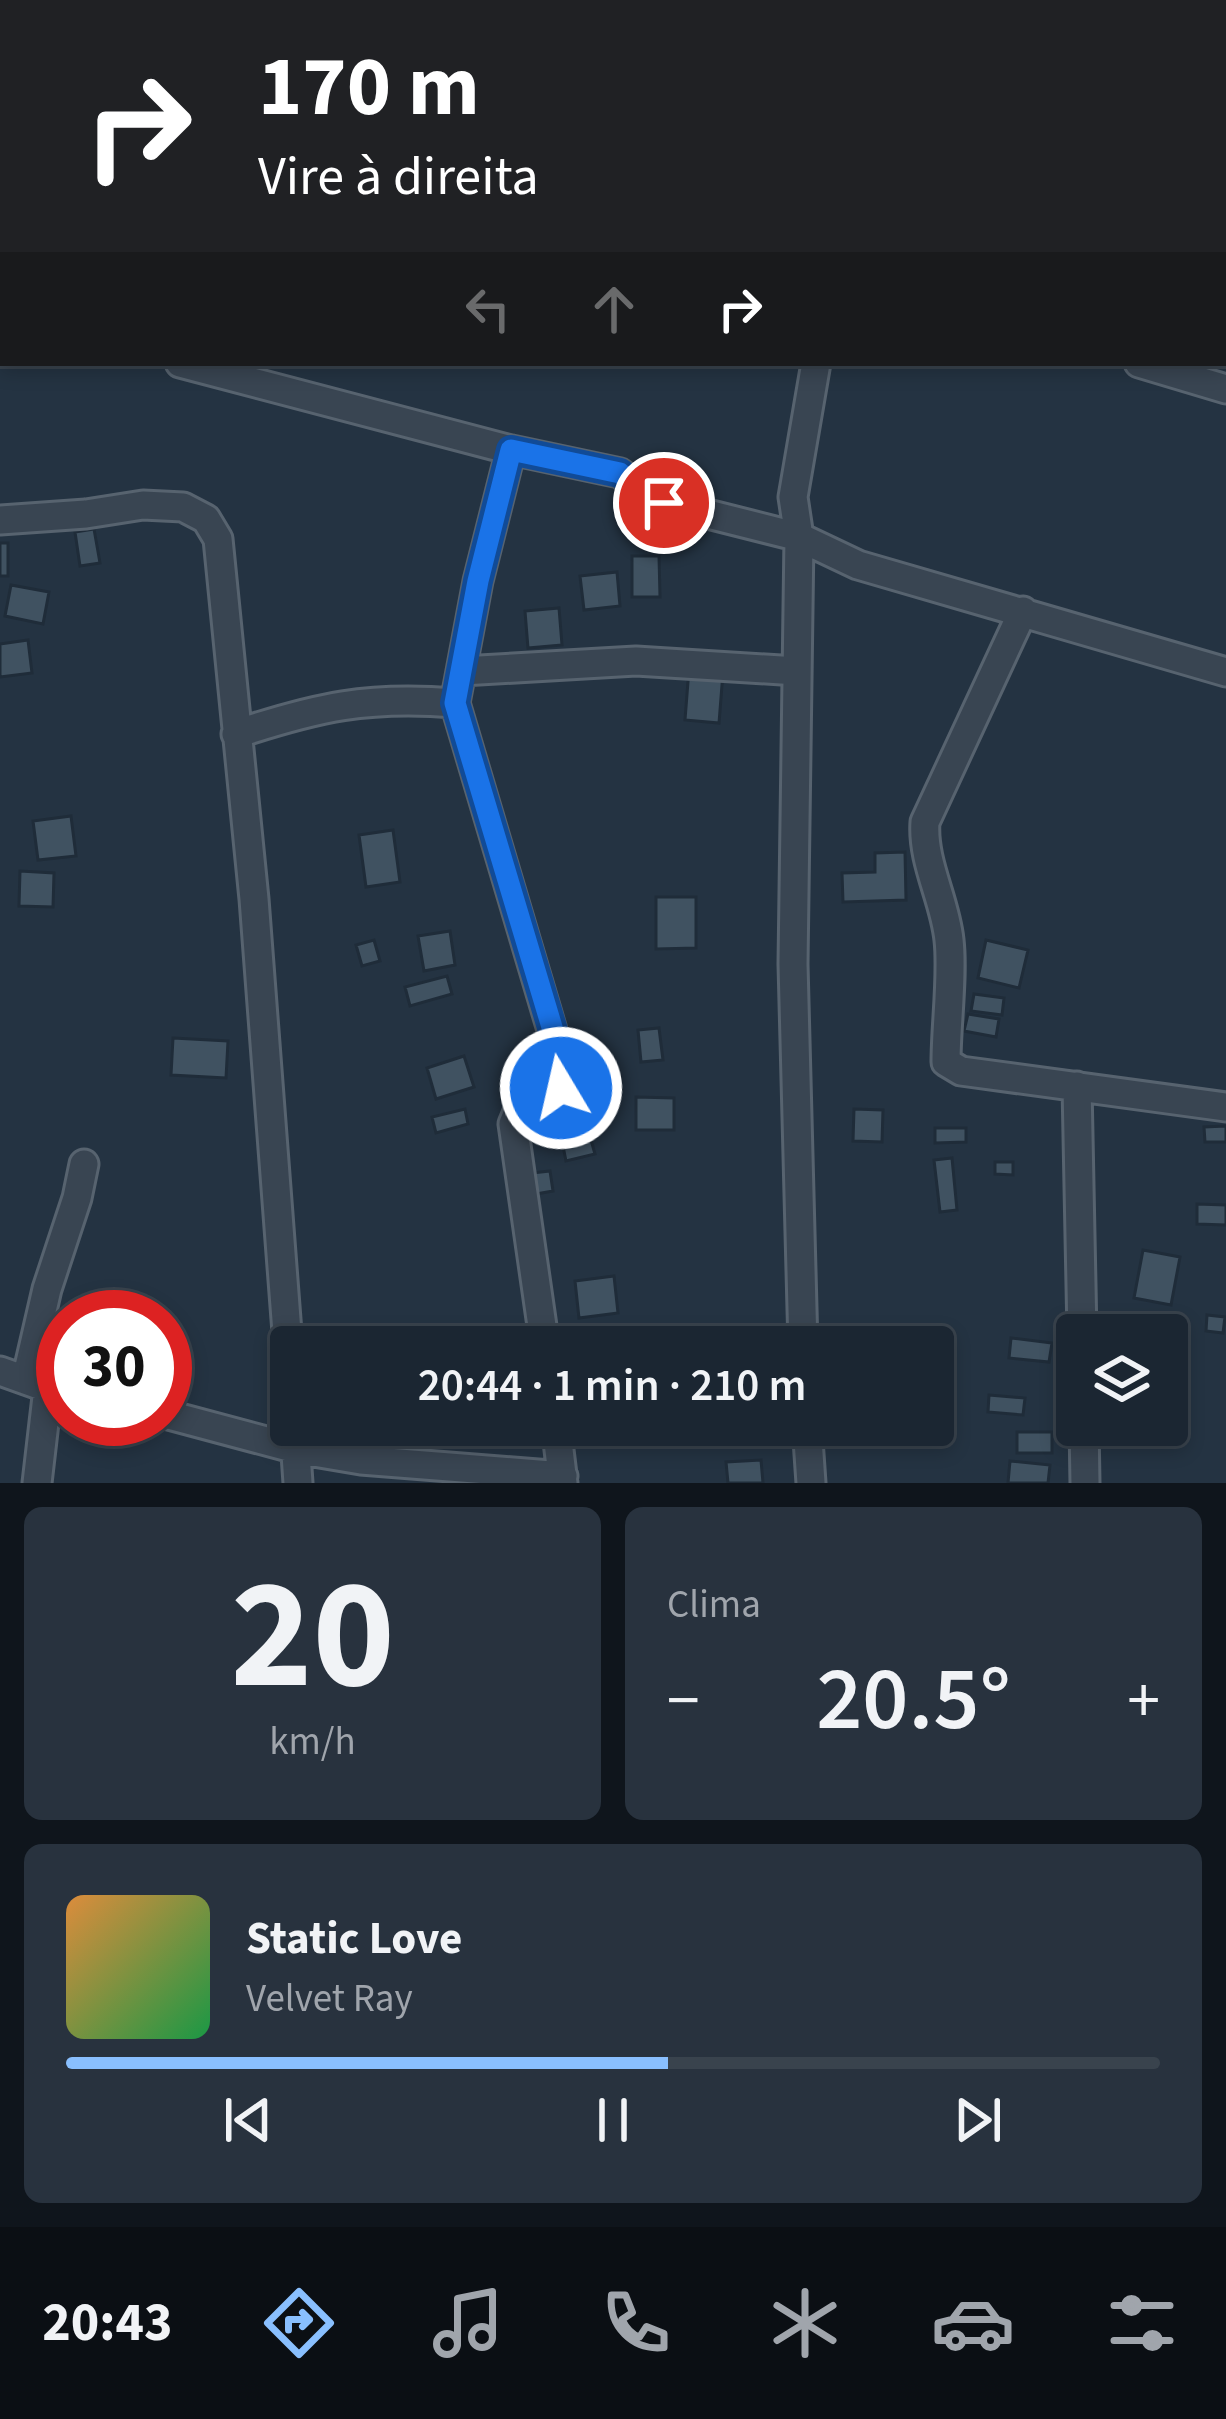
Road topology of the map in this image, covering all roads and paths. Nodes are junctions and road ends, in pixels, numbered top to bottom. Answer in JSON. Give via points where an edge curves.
{"nodes":[{"id":1,"x":191,"y":366,"type":"edge"},
{"id":2,"x":815,"y":366,"type":"edge"},
{"id":3,"x":1148,"y":366,"type":"edge"},
{"id":4,"x":1226,"y":389,"type":"edge"},
{"id":5,"x":511,"y":450,"type":"junction"},
{"id":6,"x":0,"y":520,"type":"edge"},
{"id":7,"x":799,"y":537,"type":"junction"},
{"id":8,"x":1023,"y":611,"type":"junction"},
{"id":9,"x":797,"y":670,"type":"junction"},
{"id":10,"x":462,"y":671,"type":"junction"},
{"id":11,"x":1226,"y":671,"type":"edge"},
{"id":12,"x":455,"y":703,"type":"junction"},
{"id":13,"x":236,"y":734,"type":"junction"},
{"id":14,"x":1077,"y":1086,"type":"junction"},
{"id":15,"x":1226,"y":1107,"type":"edge"},
{"id":16,"x":84,"y":1164,"type":"dead end"},
{"id":17,"x":1082,"y":1314,"type":"edge"},
{"id":18,"x":287,"y":1326,"type":"edge"},
{"id":19,"x":541,"y":1326,"type":"edge"},
{"id":20,"x":802,"y":1326,"type":"edge"},
{"id":21,"x":34,"y":1383,"type":"edge"},
{"id":22,"x":192,"y":1419,"type":"edge"},
{"id":23,"x":270,"y":1433,"type":"edge"},
{"id":24,"x":296,"y":1446,"type":"edge"},
{"id":25,"x":331,"y":1446,"type":"edge"},
{"id":26,"x":559,"y":1446,"type":"edge"},
{"id":27,"x":808,"y":1446,"type":"edge"},
{"id":28,"x":1084,"y":1446,"type":"edge"},
{"id":29,"x":563,"y":1479,"type":"edge"},
{"id":30,"x":37,"y":1483,"type":"edge"},
{"id":31,"x":298,"y":1483,"type":"edge"},
{"id":32,"x":811,"y":1483,"type":"edge"},
{"id":33,"x":1085,"y":1483,"type":"edge"}],
"edges":[{"from":1,"to":5,"type":"street"},
{"from":2,"to":7,"type":"street","via":[[793,497]]},
{"from":3,"to":4,"type":"street"},
{"from":5,"to":7,"type":"street","via":[[620,473],[664,503]]},
{"from":5,"to":10,"type":"street"},
{"from":6,"to":13,"type":"street","via":[[143,505],[183,507],[206,519],[218,538]]},
{"from":7,"to":8,"type":"street","via":[[858,566]]},
{"from":7,"to":9,"type":"street"},
{"from":8,"to":11,"type":"street"},
{"from":8,"to":14,"type":"street","via":[[925,822],[950,947],[946,1062]]},
{"from":9,"to":10,"type":"street","via":[[636,662]]},
{"from":9,"to":20,"type":"street","via":[[793,964]]},
{"from":10,"to":12,"type":"street"},
{"from":12,"to":13,"type":"street","via":[[348,702]]},
{"from":12,"to":19,"type":"street","via":[[566,1074],[561,1088],[514,1117]]},
{"from":13,"to":18,"type":"street"},
{"from":14,"to":15,"type":"street"},
{"from":14,"to":17,"type":"street"},
{"from":16,"to":21,"type":"street","via":[[47,1289]]},
{"from":21,"to":30,"type":"street"},
{"from":22,"to":23,"type":"street"},
{"from":24,"to":31,"type":"street"},
{"from":25,"to":29,"type":"street","via":[[410,1466]]},
{"from":26,"to":29,"type":"street"},
{"from":27,"to":32,"type":"street"},
{"from":28,"to":33,"type":"street"}]}
